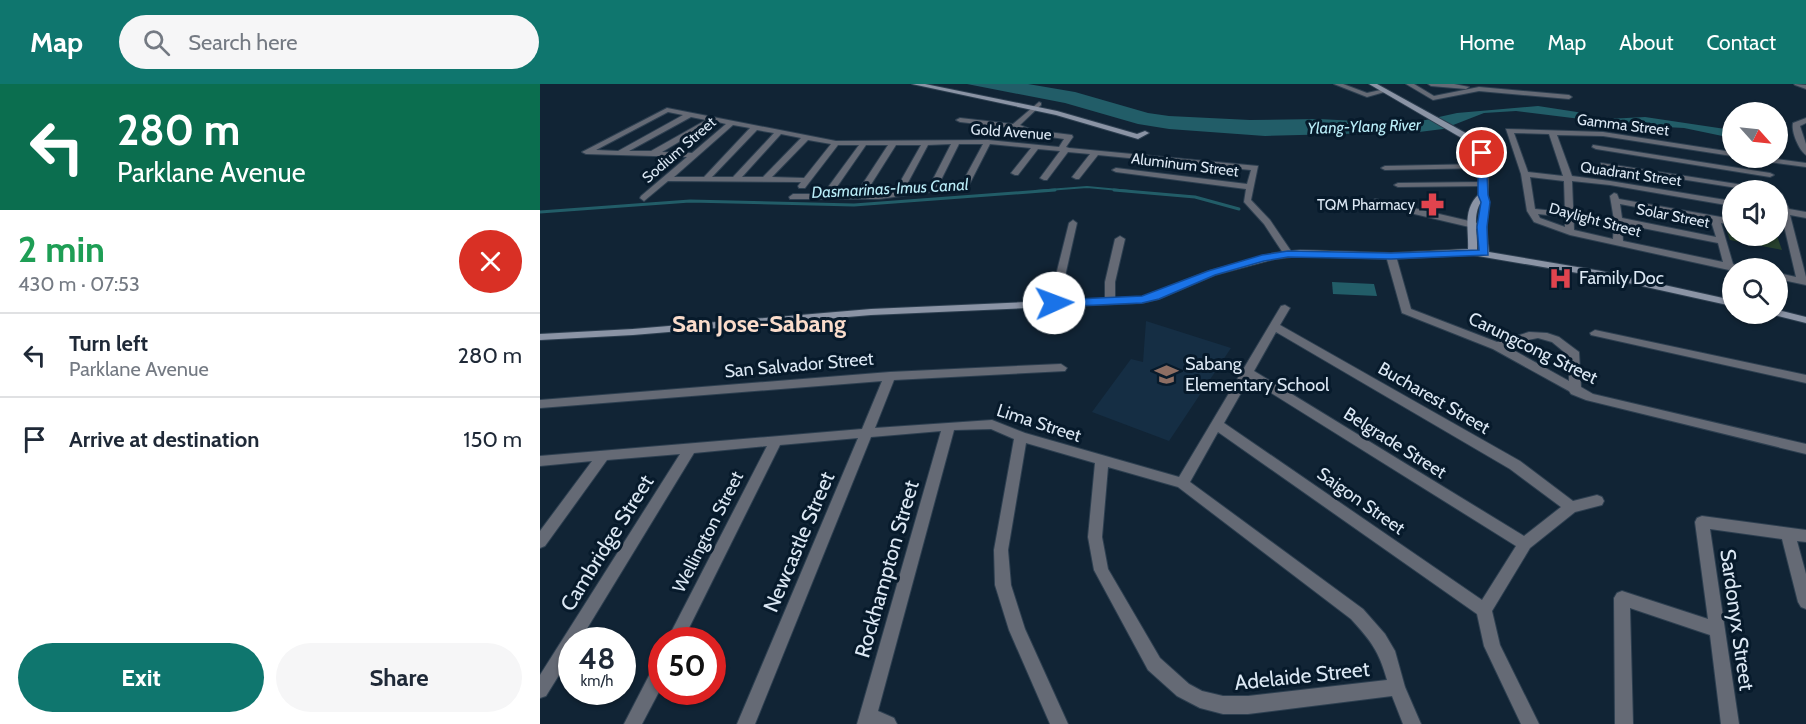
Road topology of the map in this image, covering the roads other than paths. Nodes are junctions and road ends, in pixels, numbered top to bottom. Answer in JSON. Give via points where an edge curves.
{"nodes":[{"id":1,"x":915,"y":84,"type":"edge"},
{"id":2,"x":942,"y":84,"type":"edge"},
{"id":3,"x":1337,"y":84,"type":"edge"},
{"id":4,"x":1372,"y":84,"type":"edge"},
{"id":5,"x":1409,"y":84,"type":"edge"},
{"id":6,"x":1431,"y":84,"type":"edge"},
{"id":7,"x":1797,"y":84,"type":"edge"},
{"id":8,"x":1806,"y":87,"type":"edge"},
{"id":9,"x":1479,"y":88,"type":"junction"},
{"id":10,"x":1385,"y":91,"type":"junction"},
{"id":11,"x":1569,"y":97,"type":"dead end"},
{"id":12,"x":1036,"y":106,"type":"junction"},
{"id":13,"x":691,"y":114,"type":"junction"},
{"id":14,"x":713,"y":119,"type":"junction"},
{"id":15,"x":960,"y":120,"type":"dead end"},
{"id":16,"x":1805,"y":121,"type":"edge"},
{"id":17,"x":732,"y":122,"type":"junction"},
{"id":18,"x":1015,"y":126,"type":"junction"},
{"id":19,"x":755,"y":127,"type":"junction"},
{"id":20,"x":1509,"y":131,"type":"joint"},
{"id":21,"x":779,"y":132,"type":"junction"},
{"id":22,"x":1552,"y":132,"type":"junction"},
{"id":23,"x":1589,"y":133,"type":"junction"},
{"id":24,"x":807,"y":137,"type":"junction"},
{"id":25,"x":864,"y":142,"type":"junction"},
{"id":26,"x":894,"y":142,"type":"junction"},
{"id":27,"x":926,"y":142,"type":"junction"},
{"id":28,"x":956,"y":142,"type":"junction"},
{"id":29,"x":988,"y":142,"type":"junction"},
{"id":30,"x":836,"y":143,"type":"junction"},
{"id":31,"x":1037,"y":147,"type":"junction"},
{"id":32,"x":1596,"y":147,"type":"junction"},
{"id":33,"x":1064,"y":149,"type":"junction"},
{"id":34,"x":1096,"y":152,"type":"junction"},
{"id":35,"x":620,"y":153,"type":"junction"},
{"id":36,"x":1722,"y":153,"type":"edge"},
{"id":37,"x":1806,"y":153,"type":"edge"},
{"id":38,"x":653,"y":154,"type":"junction"},
{"id":39,"x":694,"y":155,"type":"junction"},
{"id":40,"x":1128,"y":155,"type":"junction"},
{"id":41,"x":1788,"y":162,"type":"edge"},
{"id":42,"x":1604,"y":165,"type":"junction"},
{"id":43,"x":1806,"y":165,"type":"edge"},
{"id":44,"x":1483,"y":166,"type":"junction"},
{"id":45,"x":1385,"y":168,"type":"dead end"},
{"id":46,"x":1406,"y":168,"type":"junction"},
{"id":47,"x":1765,"y":168,"type":"edge"},
{"id":48,"x":1116,"y":170,"type":"junction"},
{"id":49,"x":1015,"y":172,"type":"dead end"},
{"id":50,"x":1525,"y":174,"type":"junction"},
{"id":51,"x":1770,"y":175,"type":"junction"},
{"id":52,"x":1076,"y":177,"type":"dead end"},
{"id":53,"x":1044,"y":178,"type":"dead end"},
{"id":54,"x":1568,"y":178,"type":"junction"},
{"id":55,"x":666,"y":179,"type":"junction"},
{"id":56,"x":706,"y":179,"type":"junction"},
{"id":57,"x":1109,"y":179,"type":"dead end"},
{"id":58,"x":735,"y":180,"type":"junction"},
{"id":59,"x":765,"y":180,"type":"junction"},
{"id":60,"x":807,"y":180,"type":"junction"},
{"id":61,"x":1772,"y":180,"type":"edge"},
{"id":62,"x":1610,"y":183,"type":"junction"},
{"id":63,"x":1398,"y":184,"type":"dead end"},
{"id":64,"x":1416,"y":184,"type":"junction"},
{"id":65,"x":1482,"y":184,"type":"junction"},
{"id":66,"x":1722,"y":184,"type":"edge"},
{"id":67,"x":1250,"y":187,"type":"junction"},
{"id":68,"x":932,"y":190,"type":"junction"},
{"id":69,"x":898,"y":194,"type":"junction"},
{"id":70,"x":1483,"y":195,"type":"junction"},
{"id":71,"x":826,"y":196,"type":"junction"},
{"id":72,"x":859,"y":196,"type":"junction"},
{"id":73,"x":644,"y":198,"type":"dead end"},
{"id":74,"x":1616,"y":201,"type":"junction"},
{"id":75,"x":1722,"y":201,"type":"edge"},
{"id":76,"x":1375,"y":202,"type":"dead end"},
{"id":77,"x":1531,"y":211,"type":"junction"},
{"id":78,"x":1788,"y":212,"type":"edge"},
{"id":79,"x":1570,"y":215,"type":"junction"},
{"id":80,"x":1806,"y":215,"type":"edge"},
{"id":81,"x":1715,"y":218,"type":"junction"},
{"id":82,"x":1618,"y":220,"type":"junction"},
{"id":83,"x":1722,"y":220,"type":"edge"},
{"id":84,"x":1073,"y":223,"type":"dead end"},
{"id":85,"x":1472,"y":225,"type":"junction"},
{"id":86,"x":1788,"y":226,"type":"edge"},
{"id":87,"x":1482,"y":227,"type":"junction"},
{"id":88,"x":1570,"y":232,"type":"junction"},
{"id":89,"x":1788,"y":232,"type":"edge"},
{"id":90,"x":1791,"y":233,"type":"junction"},
{"id":91,"x":1120,"y":238,"type":"dead end"},
{"id":92,"x":1721,"y":241,"type":"junction"},
{"id":93,"x":1617,"y":242,"type":"junction"},
{"id":94,"x":1472,"y":252,"type":"junction"},
{"id":95,"x":1484,"y":253,"type":"junction"},
{"id":96,"x":1288,"y":254,"type":"junction"},
{"id":97,"x":1391,"y":256,"type":"junction"},
{"id":98,"x":1729,"y":258,"type":"edge"},
{"id":99,"x":1722,"y":266,"type":"edge"},
{"id":100,"x":1788,"y":278,"type":"edge"},
{"id":101,"x":1804,"y":282,"type":"edge"},
{"id":102,"x":1110,"y":301,"type":"junction"},
{"id":103,"x":1722,"y":301,"type":"edge"},
{"id":104,"x":1054,"y":303,"type":"junction"},
{"id":105,"x":1285,"y":308,"type":"dead end"},
{"id":106,"x":1788,"y":316,"type":"edge"},
{"id":107,"x":1806,"y":320,"type":"edge"},
{"id":108,"x":1274,"y":326,"type":"junction"},
{"id":109,"x":1595,"y":333,"type":"dead end"},
{"id":110,"x":540,"y":337,"type":"edge"},
{"id":111,"x":1497,"y":346,"type":"junction"},
{"id":112,"x":1062,"y":368,"type":"dead end"},
{"id":113,"x":1247,"y":372,"type":"junction"},
{"id":114,"x":890,"y":376,"type":"junction"},
{"id":115,"x":1806,"y":379,"type":"edge"},
{"id":116,"x":1575,"y":391,"type":"junction"},
{"id":117,"x":540,"y":404,"type":"edge"},
{"id":118,"x":1216,"y":424,"type":"junction"},
{"id":119,"x":949,"y":426,"type":"junction"},
{"id":120,"x":867,"y":433,"type":"junction"},
{"id":121,"x":1022,"y":437,"type":"junction"},
{"id":122,"x":776,"y":441,"type":"junction"},
{"id":123,"x":690,"y":448,"type":"junction"},
{"id":124,"x":1806,"y":449,"type":"edge"},
{"id":125,"x":603,"y":456,"type":"junction"},
{"id":126,"x":540,"y":461,"type":"edge"},
{"id":127,"x":1102,"y":462,"type":"junction"},
{"id":128,"x":1182,"y":483,"type":"junction"},
{"id":129,"x":1597,"y":501,"type":"dead end"},
{"id":130,"x":1571,"y":507,"type":"junction"},
{"id":131,"x":1788,"y":534,"type":"junction"},
{"id":132,"x":1806,"y":536,"type":"edge"},
{"id":133,"x":540,"y":542,"type":"edge"},
{"id":134,"x":1524,"y":544,"type":"junction"},
{"id":135,"x":1806,"y":602,"type":"edge"},
{"id":136,"x":1484,"y":610,"type":"junction"},
{"id":137,"x":682,"y":627,"type":"edge"},
{"id":138,"x":1718,"y":630,"type":"junction"},
{"id":139,"x":1397,"y":687,"type":"junction"},
{"id":140,"x":540,"y":690,"type":"edge"},
{"id":141,"x":648,"y":695,"type":"edge"},
{"id":142,"x":867,"y":720,"type":"edge"},
{"id":143,"x":633,"y":724,"type":"edge"},
{"id":144,"x":746,"y":724,"type":"edge"},
{"id":145,"x":888,"y":724,"type":"edge"},
{"id":146,"x":1059,"y":724,"type":"edge"},
{"id":147,"x":1412,"y":724,"type":"edge"},
{"id":148,"x":1530,"y":724,"type":"edge"},
{"id":149,"x":1624,"y":724,"type":"edge"},
{"id":150,"x":1730,"y":724,"type":"edge"}],
"edges":[{"from":1,"to":12,"type":"street"},
{"from":2,"to":12,"type":"street"},
{"from":3,"to":10,"type":"street","via":[[1367,95]]},
{"from":4,"to":10,"type":"street"},
{"from":5,"to":9,"type":"street","via":[[1433,98]]},
{"from":6,"to":9,"type":"street"},
{"from":7,"to":8,"type":"street"},
{"from":9,"to":11,"type":"street"},
{"from":10,"to":44,"type":"street","via":[[1480,149]]},
{"from":12,"to":12,"type":"street","via":[[1138,137],[1145,133],[1077,112]]},
{"from":12,"to":18,"type":"street"},
{"from":13,"to":14,"type":"street","name":"Gold Avenue"},
{"from":13,"to":35,"type":"street"},
{"from":13,"to":35,"type":"street","name":"Gold Avenue","via":[[667,110],[586,152]]},
{"from":14,"to":17,"type":"street","name":"Gold Avenue"},
{"from":14,"to":38,"type":"street"},
{"from":15,"to":18,"type":"street"},
{"from":16,"to":37,"type":"street","via":[[1796,125]]},
{"from":17,"to":19,"type":"street","name":"Gold Avenue"},
{"from":17,"to":39,"type":"street","name":"Sodium Street"},
{"from":18,"to":33,"type":"street","via":[[1068,137]]},
{"from":19,"to":21,"type":"street","name":"Gold Avenue"},
{"from":19,"to":56,"type":"street"},
{"from":20,"to":22,"type":"street","name":"Gamma Street"},
{"from":20,"to":50,"type":"street","name":"Daylight Street"},
{"from":21,"to":24,"type":"street","name":"Gold Avenue"},
{"from":21,"to":58,"type":"street"},
{"from":22,"to":23,"type":"street","name":"Gamma Street"},
{"from":22,"to":54,"type":"street"},
{"from":23,"to":32,"type":"street"},
{"from":23,"to":36,"type":"street","name":"Gamma Street"},
{"from":24,"to":30,"type":"street","name":"Gold Avenue"},
{"from":24,"to":59,"type":"street"},
{"from":25,"to":26,"type":"street","name":"Gold Avenue"},
{"from":25,"to":30,"type":"street","name":"Gold Avenue"},
{"from":25,"to":71,"type":"street"},
{"from":26,"to":27,"type":"street","name":"Gold Avenue"},
{"from":26,"to":72,"type":"street"},
{"from":27,"to":28,"type":"street","name":"Gold Avenue"},
{"from":27,"to":69,"type":"street"},
{"from":28,"to":29,"type":"street","name":"Gold Avenue"},
{"from":28,"to":68,"type":"street"},
{"from":29,"to":31,"type":"street","name":"Gold Avenue"},
{"from":29,"to":68,"type":"street","via":[[965,185]]},
{"from":30,"to":60,"type":"street"},
{"from":31,"to":33,"type":"street","name":"Gold Avenue"},
{"from":31,"to":49,"type":"street"},
{"from":32,"to":42,"type":"street"},
{"from":32,"to":51,"type":"street"},
{"from":33,"to":34,"type":"street","name":"Gold Avenue"},
{"from":33,"to":53,"type":"street"},
{"from":34,"to":40,"type":"street","name":"Gold Avenue"},
{"from":34,"to":52,"type":"street"},
{"from":35,"to":38,"type":"street"},
{"from":38,"to":39,"type":"street"},
{"from":39,"to":55,"type":"street","name":"Sodium Street"},
{"from":40,"to":48,"type":"street"},
{"from":40,"to":67,"type":"street","name":"Gold Avenue","via":[[1255,168]]},
{"from":41,"to":43,"type":"street"},
{"from":42,"to":62,"type":"street"},
{"from":42,"to":66,"type":"street"},
{"from":44,"to":46,"type":"street"},
{"from":44,"to":65,"type":"street"},
{"from":45,"to":46,"type":"street"},
{"from":46,"to":64,"type":"street"},
{"from":47,"to":51,"type":"street"},
{"from":48,"to":57,"type":"street"},
{"from":48,"to":67,"type":"street","name":"Aluminum Street"},
{"from":50,"to":54,"type":"street","name":"Quadrant Street"},
{"from":50,"to":77,"type":"street","name":"Daylight Street"},
{"from":51,"to":61,"type":"street"},
{"from":54,"to":62,"type":"street","name":"Quadrant Street"},
{"from":54,"to":79,"type":"street"},
{"from":55,"to":56,"type":"street"},
{"from":55,"to":73,"type":"street","name":"Sodium Street"},
{"from":56,"to":58,"type":"street"},
{"from":58,"to":59,"type":"street"},
{"from":59,"to":60,"type":"street"},
{"from":60,"to":71,"type":"street","via":[[794,196]]},
{"from":62,"to":74,"type":"street"},
{"from":62,"to":75,"type":"street","name":"Quadrant Street"},
{"from":63,"to":64,"type":"street"},
{"from":64,"to":65,"type":"street"},
{"from":65,"to":70,"type":"street"},
{"from":67,"to":96,"type":"street","name":"Gold Avenue","via":[[1247,200]]},
{"from":68,"to":69,"type":"street"},
{"from":69,"to":72,"type":"street"},
{"from":70,"to":85,"type":"street","via":[[1471,210]]},
{"from":70,"to":87,"type":"street"},
{"from":71,"to":72,"type":"street"},
{"from":74,"to":81,"type":"street"},
{"from":74,"to":82,"type":"street"},
{"from":76,"to":85,"type":"street"},
{"from":77,"to":79,"type":"street"},
{"from":77,"to":88,"type":"street","name":"Daylight Street","via":[[1537,220]]},
{"from":78,"to":80,"type":"street"},
{"from":79,"to":88,"type":"street"},
{"from":81,"to":83,"type":"street"},
{"from":81,"to":92,"type":"street"},
{"from":82,"to":92,"type":"street","name":"Solar Street"},
{"from":82,"to":93,"type":"street"},
{"from":84,"to":104,"type":"street"},
{"from":85,"to":87,"type":"street"},
{"from":85,"to":94,"type":"street"},
{"from":86,"to":90,"type":"street"},
{"from":87,"to":95,"type":"street"},
{"from":88,"to":93,"type":"street","name":"Daylight Street"},
{"from":89,"to":90,"type":"street"},
{"from":90,"to":101,"type":"street"},
{"from":91,"to":102,"type":"street"},
{"from":92,"to":98,"type":"street"},
{"from":93,"to":99,"type":"street","name":"Daylight Street"},
{"from":94,"to":95,"type":"street"},
{"from":94,"to":97,"type":"street"},
{"from":95,"to":103,"type":"street"},
{"from":96,"to":97,"type":"street"},
{"from":96,"to":102,"type":"street","via":[[1212,273],[1155,297]]},
{"from":97,"to":111,"type":"street","name":"Carungcong Street","via":[[1406,310]]},
{"from":100,"to":101,"type":"street"},
{"from":102,"to":104,"type":"street"},
{"from":104,"to":110,"type":"street","via":[[871,312]]},
{"from":105,"to":108,"type":"street"},
{"from":106,"to":107,"type":"street"},
{"from":108,"to":113,"type":"street"},
{"from":108,"to":130,"type":"street","name":"Bucharest Street","via":[[1515,465]]},
{"from":109,"to":115,"type":"street"},
{"from":111,"to":116,"type":"street","name":"Carungcong Street"},
{"from":111,"to":116,"type":"street","via":[[1529,334],[1557,340],[1575,355]]},
{"from":112,"to":114,"type":"street","name":"San Salvador Street"},
{"from":113,"to":118,"type":"street"},
{"from":113,"to":134,"type":"street","name":"Belgrade Street"},
{"from":114,"to":117,"type":"street","name":"San Salvador Street"},
{"from":114,"to":120,"type":"street","name":"Newcastle Street"},
{"from":116,"to":124,"type":"street","name":"Carungcong Street"},
{"from":118,"to":128,"type":"street"},
{"from":118,"to":136,"type":"street","name":"Saigon Street"},
{"from":119,"to":120,"type":"street","name":"Lima Street"},
{"from":119,"to":121,"type":"street","name":"Lima Street","via":[[992,424]]},
{"from":119,"to":142,"type":"street","name":"Rockhampton Street"},
{"from":120,"to":122,"type":"street","name":"Lima Street"},
{"from":120,"to":144,"type":"street","name":"Newcastle Street"},
{"from":121,"to":127,"type":"street","name":"Lima Street"},
{"from":121,"to":146,"type":"street","via":[[1001,550],[1003,585],[1017,630]]},
{"from":122,"to":123,"type":"street","name":"Lima Street"},
{"from":122,"to":137,"type":"street","name":"Wellington Street"},
{"from":123,"to":125,"type":"street","name":"Lima Street"},
{"from":123,"to":140,"type":"street","name":"Cambridge Street"},
{"from":125,"to":126,"type":"street","name":"Lima Street"},
{"from":125,"to":133,"type":"street"},
{"from":127,"to":128,"type":"street","name":"Lima Street"},
{"from":127,"to":139,"type":"street","name":"Adelaide Street","via":[[1095,537],[1101,570],[1154,664],[1183,690],[1223,705],[1248,705]]},
{"from":128,"to":139,"type":"street","name":"Lima Street","via":[[1357,614],[1389,657]]},
{"from":129,"to":130,"type":"street"},
{"from":130,"to":134,"type":"street"},
{"from":131,"to":132,"type":"street"},
{"from":131,"to":135,"type":"street"},
{"from":131,"to":138,"type":"street","name":"Sardonyx Street","via":[[1702,522]]},
{"from":134,"to":136,"type":"street"},
{"from":136,"to":148,"type":"street","via":[[1492,646]]},
{"from":138,"to":149,"type":"street","via":[[1622,598]]},
{"from":138,"to":150,"type":"street","name":"Sardonyx Street"},
{"from":139,"to":147,"type":"street","name":"Lima Street"},
{"from":141,"to":143,"type":"street"},
{"from":142,"to":145,"type":"street"}]}
